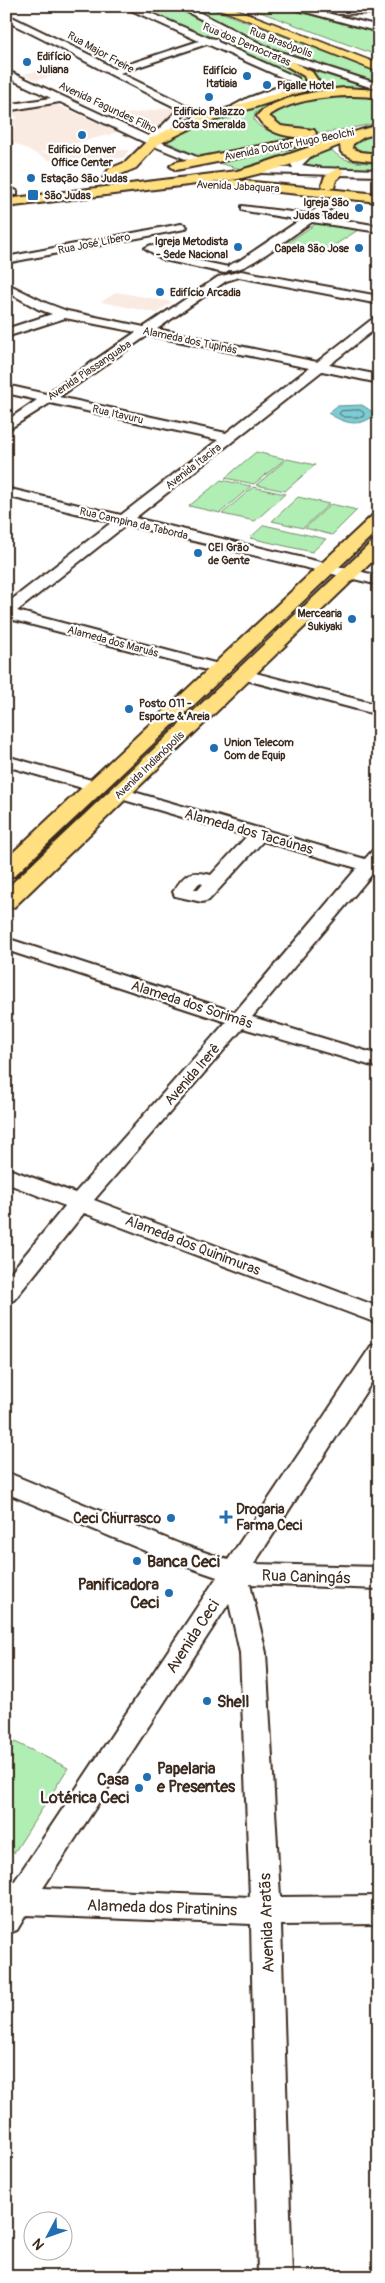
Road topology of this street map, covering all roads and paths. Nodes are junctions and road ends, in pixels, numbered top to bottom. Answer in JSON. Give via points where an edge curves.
{"nodes":[{"id":1,"x":126,"y":6,"type":"edge"},
{"id":2,"x":180,"y":6,"type":"edge"},
{"id":3,"x":217,"y":6,"type":"edge"},
{"id":4,"x":237,"y":6,"type":"edge"},
{"id":5,"x":288,"y":6,"type":"edge"},
{"id":6,"x":297,"y":6,"type":"edge"},
{"id":7,"x":336,"y":6,"type":"edge"},
{"id":8,"x":379,"y":10,"type":"edge"},
{"id":9,"x":345,"y":11,"type":"junction"},
{"id":10,"x":6,"y":16,"type":"edge"},
{"id":11,"x":379,"y":28,"type":"edge"},
{"id":12,"x":207,"y":41,"type":"junction"},
{"id":13,"x":247,"y":41,"type":"junction"},
{"id":14,"x":268,"y":51,"type":"junction"},
{"id":15,"x":379,"y":59,"type":"edge"},
{"id":16,"x":379,"y":68,"type":"edge"},
{"id":17,"x":6,"y":73,"type":"edge"},
{"id":18,"x":112,"y":73,"type":"junction"},
{"id":19,"x":379,"y":87,"type":"edge"},
{"id":20,"x":379,"y":94,"type":"edge"},
{"id":21,"x":62,"y":99,"type":"junction"},
{"id":22,"x":6,"y":108,"type":"edge"},
{"id":23,"x":236,"y":108,"type":"junction"},
{"id":24,"x":184,"y":109,"type":"junction"},
{"id":25,"x":205,"y":118,"type":"junction"},
{"id":26,"x":379,"y":127,"type":"edge"},
{"id":27,"x":348,"y":132,"type":"junction"},
{"id":28,"x":363,"y":132,"type":"junction"},
{"id":29,"x":150,"y":141,"type":"junction"},
{"id":30,"x":309,"y":152,"type":"junction"},
{"id":31,"x":379,"y":158,"type":"edge"},
{"id":32,"x":200,"y":162,"type":"junction"},
{"id":33,"x":165,"y":168,"type":"dead end"},
{"id":34,"x":260,"y":170,"type":"junction"},
{"id":35,"x":320,"y":171,"type":"junction"},
{"id":36,"x":339,"y":172,"type":"junction"},
{"id":37,"x":139,"y":173,"type":"dead end"},
{"id":38,"x":379,"y":173,"type":"edge"},
{"id":39,"x":238,"y":174,"type":"junction"},
{"id":40,"x":109,"y":178,"type":"junction"},
{"id":41,"x":157,"y":185,"type":"junction"},
{"id":42,"x":329,"y":185,"type":"junction"},
{"id":43,"x":379,"y":191,"type":"edge"},
{"id":44,"x":8,"y":195,"type":"edge"},
{"id":45,"x":344,"y":195,"type":"junction"},
{"id":46,"x":379,"y":198,"type":"edge"},
{"id":47,"x":246,"y":208,"type":"dead end"},
{"id":48,"x":311,"y":218,"type":"junction"},
{"id":49,"x":182,"y":227,"type":"dead end"},
{"id":50,"x":379,"y":229,"type":"edge"},
{"id":51,"x":150,"y":248,"type":"dead end"},
{"id":52,"x":6,"y":260,"type":"edge"},
{"id":53,"x":236,"y":271,"type":"junction"},
{"id":54,"x":6,"y":286,"type":"edge"},
{"id":55,"x":379,"y":300,"type":"edge"},
{"id":56,"x":64,"y":314,"type":"junction"},
{"id":57,"x":379,"y":320,"type":"edge"},
{"id":58,"x":146,"y":331,"type":"junction"},
{"id":59,"x":6,"y":333,"type":"edge"},
{"id":60,"x":319,"y":366,"type":"junction"},
{"id":61,"x":379,"y":378,"type":"edge"},
{"id":62,"x":6,"y":389,"type":"edge"},
{"id":63,"x":48,"y":398,"type":"junction"},
{"id":64,"x":6,"y":427,"type":"edge"},
{"id":65,"x":229,"y":438,"type":"junction"},
{"id":66,"x":6,"y":492,"type":"edge"},
{"id":67,"x":379,"y":519,"type":"edge"},
{"id":68,"x":123,"y":520,"type":"junction"},
{"id":69,"x":379,"y":545,"type":"edge"},
{"id":70,"x":326,"y":568,"type":"junction"},
{"id":71,"x":350,"y":574,"type":"junction"},
{"id":72,"x":379,"y":581,"type":"edge"},
{"id":73,"x":6,"y":613,"type":"edge"},
{"id":74,"x":220,"y":669,"type":"junction"},
{"id":75,"x":244,"y":675,"type":"junction"},
{"id":76,"x":379,"y":710,"type":"edge"},
{"id":77,"x":6,"y":761,"type":"edge"},
{"id":78,"x":96,"y":787,"type":"junction"},
{"id":79,"x":120,"y":793,"type":"junction"},
{"id":80,"x":259,"y":834,"type":"junction"},
{"id":81,"x":375,"y":863,"type":"edge"},
{"id":82,"x":6,"y":870,"type":"edge"},
{"id":83,"x":214,"y":881,"type":"dead end"},
{"id":84,"x":6,"y":902,"type":"edge"},
{"id":85,"x":6,"y":944,"type":"edge"},
{"id":86,"x":239,"y":1020,"type":"junction"},
{"id":87,"x":379,"y":1062,"type":"edge"},
{"id":88,"x":6,"y":1175,"type":"edge"},
{"id":89,"x":80,"y":1202,"type":"junction"},
{"id":90,"x":6,"y":1294,"type":"edge"},
{"id":91,"x":379,"y":1316,"type":"edge"},
{"id":92,"x":379,"y":1352,"type":"edge"},
{"id":93,"x":6,"y":1482,"type":"edge"},
{"id":94,"x":234,"y":1572,"type":"junction"},
{"id":95,"x":379,"y":1578,"type":"edge"},
{"id":96,"x":10,"y":1906,"type":"edge"},
{"id":97,"x":379,"y":1910,"type":"edge"},
{"id":98,"x":266,"y":1911,"type":"junction"},
{"id":99,"x":275,"y":2277,"type":"edge"}],
"edges":[{"from":1,"to":12,"type":"street","name":"Rua dos Democratas"},
{"from":2,"to":13,"type":"street","name":"Rua Brasópolis"},
{"from":3,"to":16,"type":"highway"},
{"from":4,"to":15,"type":"highway"},
{"from":5,"to":11,"type":"street"},
{"from":6,"to":9,"type":"street"},
{"from":7,"to":9,"type":"street"},
{"from":8,"to":9,"type":"street"},
{"from":9,"to":11,"type":"street"},
{"from":10,"to":18,"type":"street","name":"Rua Major Freire"},
{"from":12,"to":13,"type":"street"},
{"from":12,"to":18,"type":"street"},
{"from":12,"to":23,"type":"street","name":"Rua dos Democratas","via":[[295,80],[293,85]]},
{"from":13,"to":14,"type":"street","name":"Rua Brasópolis"},
{"from":14,"to":19,"type":"street","name":"Rua Brasópolis"},
{"from":14,"to":23,"type":"main road","via":[[308,74],[313,82],[301,89]]},
{"from":17,"to":21,"type":"street","name":"Avenida Fagundes Filho"},
{"from":18,"to":24,"type":"street","name":"Rua Major Freire"},
{"from":20,"to":27,"type":"main road","via":[[348,91],[316,94],[272,109],[263,116],[269,124],[287,132]]},
{"from":21,"to":22,"type":"street"},
{"from":21,"to":29,"type":"street","name":"Avenida Fagundes Filho"},
{"from":23,"to":25,"type":"main road"},
{"from":24,"to":25,"type":"street","name":"Rua Major Freire"},
{"from":24,"to":29,"type":"street"},
{"from":25,"to":29,"type":"main road"},
{"from":26,"to":27,"type":"main road","name":"Avenida Doutor Hugo Beolchi"},
{"from":26,"to":28,"type":"main road","name":"Avenida Doutor Hugo Beolchi"},
{"from":27,"to":32,"type":"main road","name":"Avenida Doutor Hugo Beolchi"},
{"from":28,"to":30,"type":"main road","name":"Avenida Doutor Hugo Beolchi"},
{"from":28,"to":31,"type":"main road","via":[[347,142],[345,149],[358,156]]},
{"from":29,"to":32,"type":"street","name":"Avenida Fagundes Filho"},
{"from":29,"to":40,"type":"main road","via":[[131,165],[114,172]]},
{"from":30,"to":34,"type":"main road","name":"Avenida Doutor Hugo Beolchi"},
{"from":30,"to":35,"type":"street","via":[[296,166]]},
{"from":32,"to":33,"type":"main road","name":"Avenida Jabaquara"},
{"from":32,"to":39,"type":"main road","name":"Avenida Jabaquara"},
{"from":34,"to":35,"type":"street"},
{"from":34,"to":39,"type":"main road","name":"Avenida Doutor Hugo Beolchi"},
{"from":35,"to":36,"type":"street"},
{"from":36,"to":38,"type":"street"},
{"from":36,"to":42,"type":"main road","via":[[330,179]]},
{"from":37,"to":40,"type":"main road","name":"Avenida Jabaquara"},
{"from":39,"to":41,"type":"main road","name":"Avenida Jabaquara"},
{"from":39,"to":42,"type":"main road","name":"Avenida Jabaquara"},
{"from":40,"to":44,"type":"main road","name":"Avenida Jabaquara"},
{"from":41,"to":44,"type":"main road","name":"Avenida Jabaquara"},
{"from":41,"to":45,"type":"main road","name":"Avenida Jabaquara","via":[[230,184]]},
{"from":42,"to":43,"type":"main road","name":"Avenida Jabaquara"},
{"from":45,"to":46,"type":"main road","name":"Avenida Jabaquara"},
{"from":45,"to":48,"type":"street","name":"Avenida Piassanguaba"},
{"from":47,"to":48,"type":"street"},
{"from":48,"to":50,"type":"street"},
{"from":48,"to":53,"type":"street","name":"Avenida Piassanguaba"},
{"from":49,"to":52,"type":"street","name":"Rua José Líbero"},
{"from":51,"to":53,"type":"street","via":[[174,260]]},
{"from":53,"to":55,"type":"street"},
{"from":53,"to":58,"type":"street","name":"Avenida Piassanguaba"},
{"from":54,"to":56,"type":"street","name":"Alameda dos Tupinás"},
{"from":56,"to":58,"type":"street","name":"Alameda dos Tupinás"},
{"from":56,"to":59,"type":"street"},
{"from":57,"to":60,"type":"street","name":"Avenida Itacira"},
{"from":58,"to":60,"type":"street","name":"Alameda dos Tupinás"},
{"from":58,"to":63,"type":"street","name":"Avenida Piassanguaba"},
{"from":60,"to":61,"type":"street","name":"Alameda dos Tupinás"},
{"from":60,"to":65,"type":"street","name":"Avenida Itacira"},
{"from":62,"to":63,"type":"street","name":"Rua Itavuru"},
{"from":63,"to":64,"type":"street","name":"Avenida Piassanguaba"},
{"from":63,"to":65,"type":"street","name":"Rua Itavuru"},
{"from":65,"to":68,"type":"street","name":"Avenida Itacira"},
{"from":66,"to":68,"type":"street","name":"Rua Campina da Taborda"},
{"from":67,"to":70,"type":"main road","name":"Avenida Indianópolis"},
{"from":68,"to":70,"type":"street","name":"Rua Campina da Taborda"},
{"from":68,"to":73,"type":"street","name":"Avenida Itacira"},
{"from":69,"to":71,"type":"main road","name":"Avenida Indianópolis"},
{"from":70,"to":71,"type":"street","name":"Rua Campina da Taborda"},
{"from":70,"to":74,"type":"main road","name":"Avenida Indianópolis"},
{"from":71,"to":72,"type":"street","name":"Rua Campina da Taborda"},
{"from":71,"to":75,"type":"main road","name":"Avenida Indianópolis"},
{"from":73,"to":74,"type":"street","name":"Alameda dos Maruás"},
{"from":74,"to":78,"type":"main road","name":"Avenida Indianópolis"},
{"from":75,"to":76,"type":"street"},
{"from":75,"to":79,"type":"main road","name":"Avenida Indianópolis"},
{"from":77,"to":78,"type":"street"},
{"from":78,"to":82,"type":"main road","name":"Avenida Indianópolis"},
{"from":79,"to":80,"type":"street","name":"Alameda dos Tacaúnas"},
{"from":79,"to":84,"type":"main road","name":"Avenida Indianópolis"},
{"from":80,"to":81,"type":"street","name":"Alameda dos Tacaúnas"},
{"from":80,"to":83,"type":"street"},
{"from":81,"to":86,"type":"street","name":"Avenida Irerê"},
{"from":85,"to":86,"type":"street","name":"Alameda dos Sorimãs"},
{"from":86,"to":87,"type":"street","name":"Alameda dos Sorimãs"},
{"from":86,"to":89,"type":"street","name":"Avenida Irerê"},
{"from":88,"to":89,"type":"street","name":"Alameda dos Quinimuras"},
{"from":89,"to":90,"type":"street","name":"Avenida Irerê"},
{"from":89,"to":91,"type":"street","name":"Alameda dos Quinimuras"},
{"from":92,"to":94,"type":"street","name":"Avenida Ceci"},
{"from":93,"to":94,"type":"street","name":"Rua Caningás","via":[[171,1551]]},
{"from":94,"to":95,"type":"street","name":"Rua Caningás"},
{"from":94,"to":96,"type":"street","name":"Avenida Ceci"},
{"from":94,"to":98,"type":"street","name":"Avenida Aratãs","via":[[253,1653]]},
{"from":96,"to":98,"type":"street","name":"Alameda dos Piratinins"},
{"from":97,"to":98,"type":"street","name":"Alameda dos Piratinins"},
{"from":98,"to":99,"type":"street","name":"Avenida Aratãs"}]}
